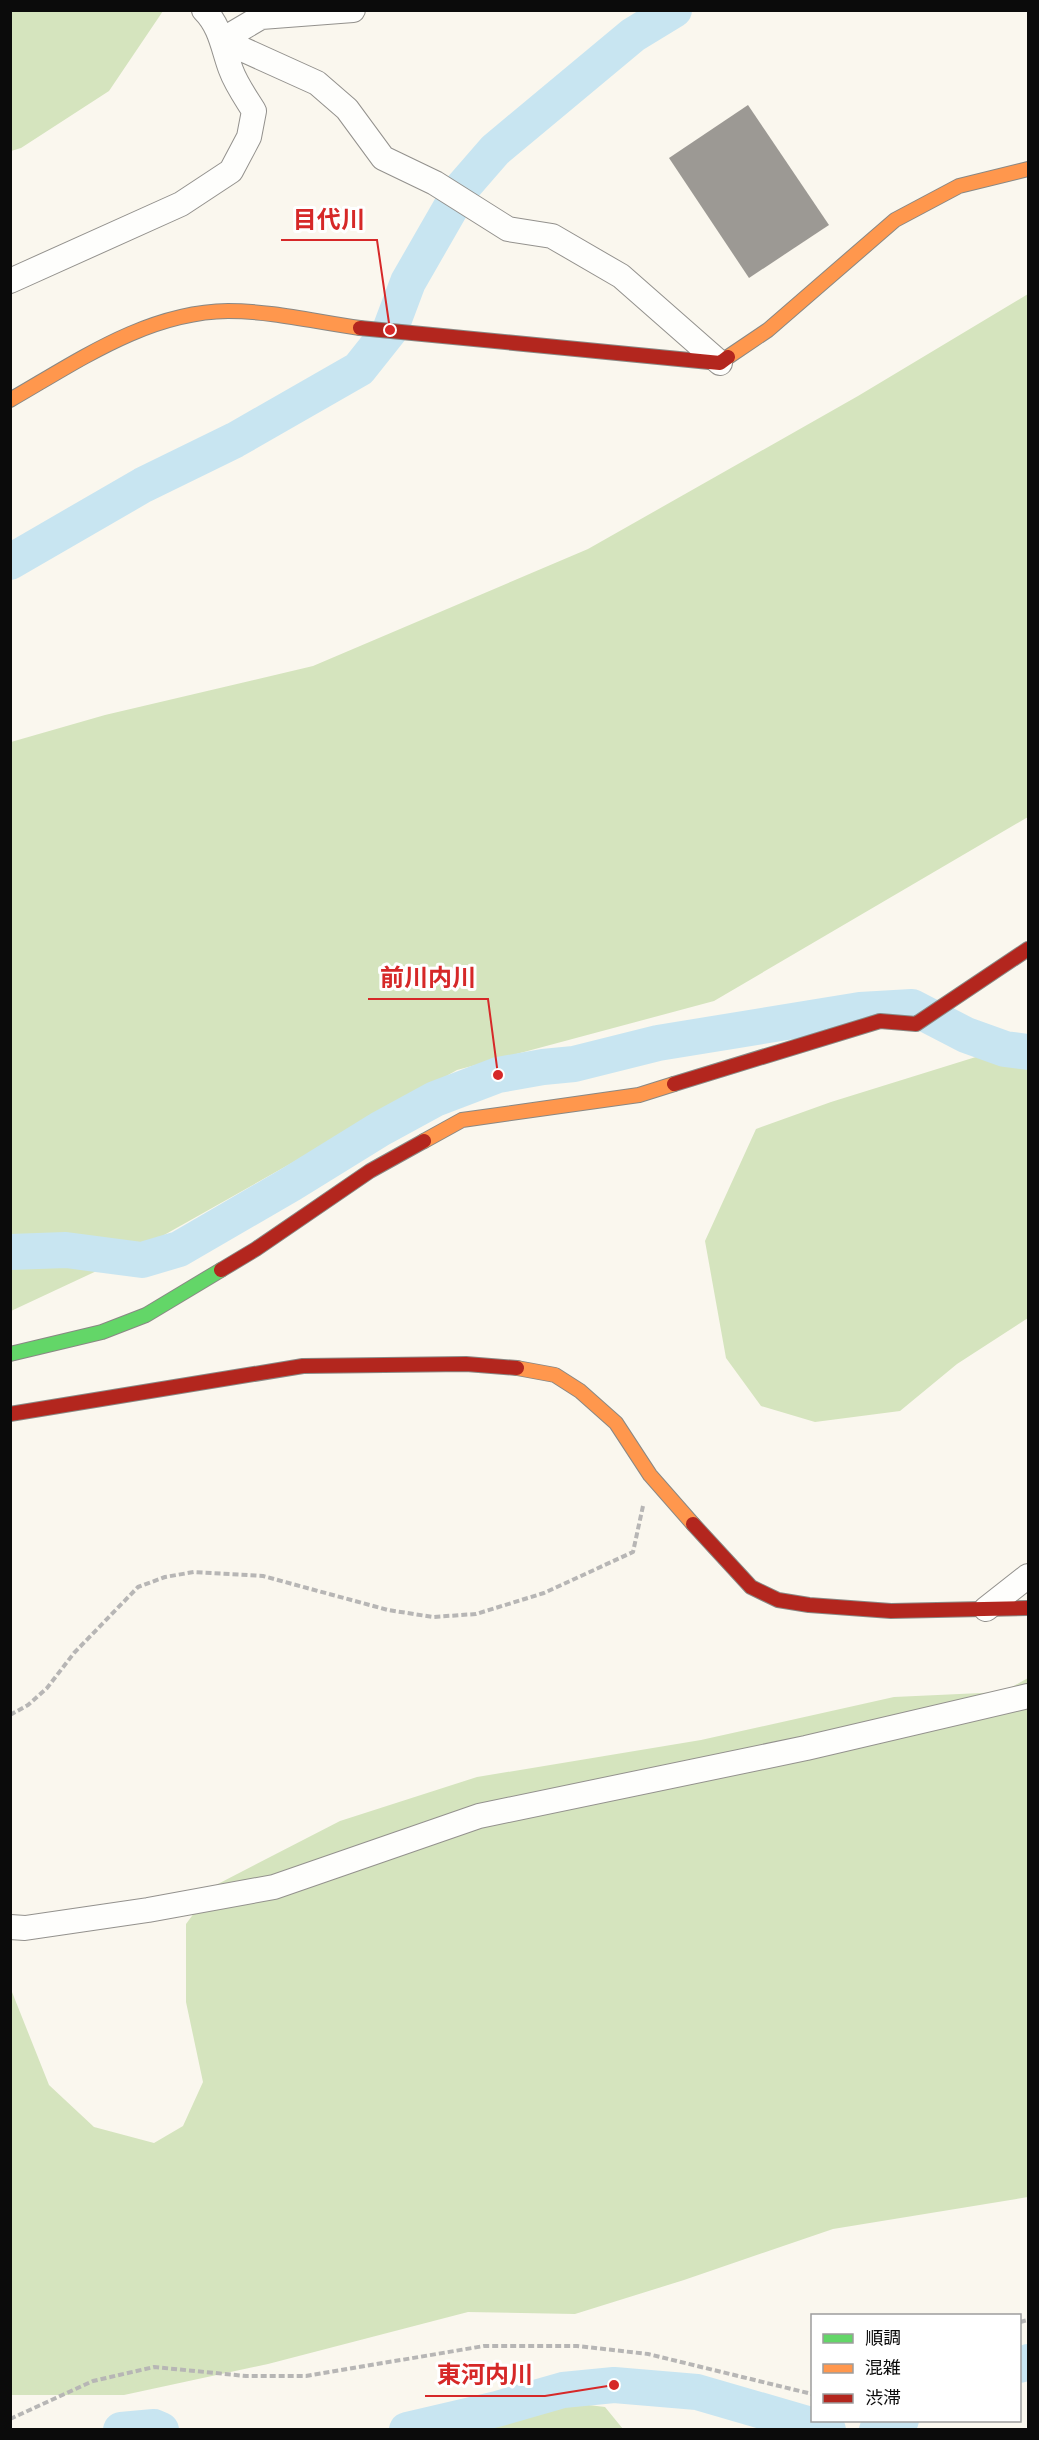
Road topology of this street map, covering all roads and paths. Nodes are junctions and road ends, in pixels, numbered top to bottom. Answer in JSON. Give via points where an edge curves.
{"nodes":[{"id":1,"x":204,"y":10,"type":"edge"},
{"id":2,"x":353,"y":10,"type":"edge"},
{"id":3,"x":222,"y":40,"type":"junction"},
{"id":4,"x":1029,"y":169,"type":"edge"},
{"id":5,"x":10,"y":281,"type":"edge"},
{"id":6,"x":720,"y":363,"type":"junction"},
{"id":7,"x":10,"y":400,"type":"edge"},
{"id":8,"x":1029,"y":949,"type":"edge"},
{"id":9,"x":10,"y":1354,"type":"edge"},
{"id":10,"x":10,"y":1414,"type":"edge"},
{"id":11,"x":650,"y":1475,"type":"junction"},
{"id":12,"x":1029,"y":1576,"type":"edge"},
{"id":13,"x":1029,"y":1608,"type":"edge"},
{"id":14,"x":986,"y":1609,"type":"junction"},
{"id":15,"x":1029,"y":1696,"type":"edge"},
{"id":16,"x":10,"y":1715,"type":"edge"},
{"id":17,"x":10,"y":1927,"type":"edge"},
{"id":18,"x":811,"y":2394,"type":"edge"},
{"id":19,"x":10,"y":2419,"type":"edge"}],
"edges":[{"from":1,"to":3,"type":"street","via":[[213,19]]},
{"from":2,"to":3,"type":"street","via":[[261,17]]},
{"from":3,"to":5,"type":"street","via":[[231,72],[254,111],[249,137],[231,171],[181,204]]},
{"from":3,"to":6,"type":"street","via":[[317,82],[347,109],[383,158],[435,183],[508,229],[552,236],[621,276]]},
{"from":4,"to":6,"type":"street","via":[[959,186],[895,220],[768,330]]},
{"from":6,"to":7,"type":"street","via":[[360,327],[244,311],[187,315],[140,330]]},
{"from":8,"to":9,"type":"street","via":[[916,1024],[880,1021],[639,1095],[462,1120],[370,1171],[256,1249],[146,1315],[102,1332]]},
{"from":10,"to":11,"type":"street","via":[[303,1366],[466,1364],[515,1368],[555,1375],[580,1391],[616,1423]]},
{"from":11,"to":14,"type":"street","via":[[751,1587],[778,1600],[891,1611]]},
{"from":11,"to":16,"type":"path","via":[[633,1552],[544,1593],[476,1614],[432,1617],[388,1610],[263,1576],[194,1572],[165,1576],[138,1587],[46,1688]]},
{"from":12,"to":14,"type":"street"},
{"from":13,"to":14,"type":"street"},
{"from":15,"to":17,"type":"street","via":[[806,1748],[479,1816],[274,1887],[125,1913]]},
{"from":18,"to":19,"type":"path","via":[[648,2354],[577,2346],[484,2346],[306,2376],[246,2376],[154,2367],[93,2381]]}]}
